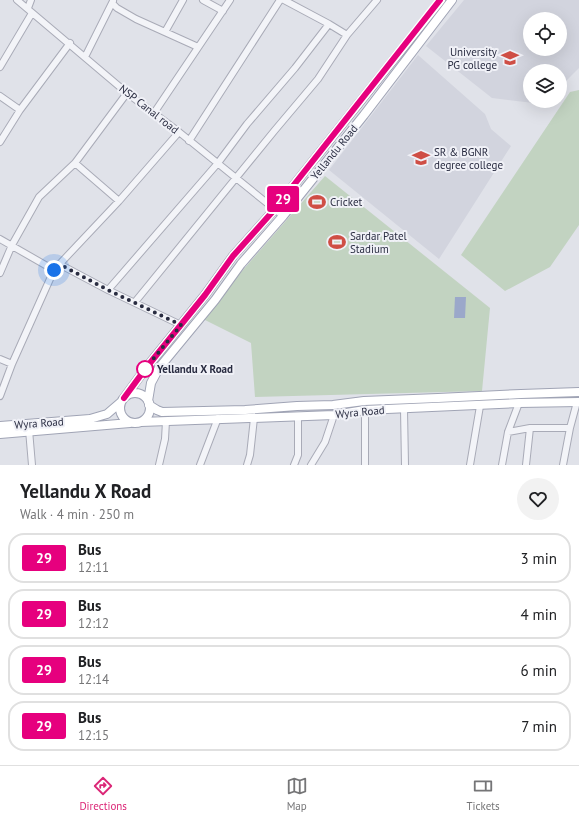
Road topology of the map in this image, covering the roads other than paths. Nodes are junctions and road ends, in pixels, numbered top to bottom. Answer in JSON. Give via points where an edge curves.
{"nodes":[{"id":1,"x":17,"y":0,"type":"edge"},
{"id":2,"x":32,"y":0,"type":"edge"},
{"id":3,"x":184,"y":0,"type":"edge"},
{"id":4,"x":204,"y":0,"type":"edge"},
{"id":5,"x":230,"y":0,"type":"edge"},
{"id":6,"x":280,"y":0,"type":"edge"},
{"id":7,"x":284,"y":0,"type":"edge"},
{"id":8,"x":377,"y":0,"type":"edge"},
{"id":9,"x":440,"y":0,"type":"edge"},
{"id":10,"x":452,"y":0,"type":"edge"},
{"id":11,"x":113,"y":2,"type":"edge"},
{"id":12,"x":223,"y":10,"type":"junction"},
{"id":13,"x":30,"y":11,"type":"junction"},
{"id":14,"x":329,"y":24,"type":"junction"},
{"id":15,"x":165,"y":32,"type":"junction"},
{"id":16,"x":347,"y":35,"type":"junction"},
{"id":17,"x":70,"y":44,"type":"junction"},
{"id":18,"x":198,"y":47,"type":"junction"},
{"id":19,"x":85,"y":57,"type":"junction"},
{"id":20,"x":0,"y":66,"type":"edge"},
{"id":21,"x":127,"y":92,"type":"junction"},
{"id":22,"x":0,"y":96,"type":"edge"},
{"id":23,"x":20,"y":110,"type":"junction"},
{"id":24,"x":154,"y":113,"type":"junction"},
{"id":25,"x":179,"y":132,"type":"junction"},
{"id":26,"x":189,"y":141,"type":"junction"},
{"id":27,"x":0,"y":142,"type":"edge"},
{"id":28,"x":76,"y":163,"type":"junction"},
{"id":29,"x":218,"y":163,"type":"junction"},
{"id":30,"x":235,"y":178,"type":"junction"},
{"id":31,"x":119,"y":201,"type":"junction"},
{"id":32,"x":274,"y":210,"type":"junction"},
{"id":33,"x":283,"y":216,"type":"junction"},
{"id":34,"x":0,"y":239,"type":"edge"},
{"id":35,"x":12,"y":245,"type":"junction"},
{"id":36,"x":59,"y":264,"type":"junction"},
{"id":37,"x":54,"y":270,"type":"junction"},
{"id":38,"x":0,"y":273,"type":"edge"},
{"id":39,"x":108,"y":290,"type":"junction"},
{"id":40,"x":135,"y":302,"type":"junction"},
{"id":41,"x":181,"y":325,"type":"junction"},
{"id":42,"x":0,"y":360,"type":"edge"},
{"id":43,"x":12,"y":364,"type":"junction"},
{"id":44,"x":579,"y":392,"type":"edge"},
{"id":45,"x":0,"y":396,"type":"edge"},
{"id":46,"x":123,"y":400,"type":"junction"},
{"id":47,"x":578,"y":402,"type":"edge"},
{"id":48,"x":148,"y":403,"type":"junction"},
{"id":49,"x":519,"y":403,"type":"junction"},
{"id":50,"x":480,"y":406,"type":"junction"},
{"id":51,"x":404,"y":408,"type":"junction"},
{"id":52,"x":365,"y":410,"type":"junction"},
{"id":53,"x":334,"y":415,"type":"junction"},
{"id":54,"x":298,"y":416,"type":"junction"},
{"id":55,"x":218,"y":418,"type":"junction"},
{"id":56,"x":254,"y":418,"type":"junction"},
{"id":57,"x":166,"y":421,"type":"junction"},
{"id":58,"x":130,"y":422,"type":"junction"},
{"id":59,"x":141,"y":422,"type":"junction"},
{"id":60,"x":0,"y":426,"type":"edge"},
{"id":61,"x":530,"y":428,"type":"junction"},
{"id":62,"x":570,"y":428,"type":"junction"},
{"id":63,"x":29,"y":430,"type":"junction"},
{"id":64,"x":508,"y":432,"type":"junction"},
{"id":65,"x":0,"y":434,"type":"edge"},
{"id":66,"x":32,"y":465,"type":"edge"},
{"id":67,"x":159,"y":465,"type":"edge"},
{"id":68,"x":200,"y":465,"type":"edge"},
{"id":69,"x":247,"y":465,"type":"edge"},
{"id":70,"x":294,"y":465,"type":"edge"},
{"id":71,"x":311,"y":465,"type":"edge"},
{"id":72,"x":365,"y":465,"type":"edge"},
{"id":73,"x":405,"y":465,"type":"edge"},
{"id":74,"x":470,"y":465,"type":"edge"},
{"id":75,"x":502,"y":465,"type":"edge"},
{"id":76,"x":526,"y":465,"type":"edge"},
{"id":77,"x":564,"y":465,"type":"edge"}],
"edges":[{"from":1,"to":13,"type":"street","name":"NSP Canal road"},
{"from":2,"to":13,"type":"street"},
{"from":3,"to":15,"type":"street"},
{"from":4,"to":12,"type":"street"},
{"from":5,"to":12,"type":"street"},
{"from":6,"to":26,"type":"street"},
{"from":7,"to":14,"type":"street"},
{"from":8,"to":16,"type":"street"},
{"from":9,"to":32,"type":"main road","name":"Yellandu Road"},
{"from":10,"to":33,"type":"main road","name":"Yellandu Road"},
{"from":11,"to":15,"type":"street","via":[[117,8],[136,19]]},
{"from":11,"to":19,"type":"street"},
{"from":12,"to":18,"type":"street"},
{"from":13,"to":17,"type":"street","name":"NSP Canal road"},
{"from":13,"to":20,"type":"street"},
{"from":14,"to":16,"type":"street"},
{"from":14,"to":29,"type":"street"},
{"from":15,"to":18,"type":"street"},
{"from":16,"to":30,"type":"street","via":[[318,79]]},
{"from":17,"to":19,"type":"street","name":"NSP Canal road"},
{"from":17,"to":23,"type":"street"},
{"from":18,"to":24,"type":"street"},
{"from":19,"to":21,"type":"street","name":"NSP Canal road"},
{"from":21,"to":24,"type":"street","name":"NSP Canal road"},
{"from":21,"to":28,"type":"street"},
{"from":22,"to":23,"type":"street"},
{"from":23,"to":27,"type":"street"},
{"from":24,"to":25,"type":"street","name":"NSP Canal road"},
{"from":25,"to":26,"type":"street","name":"NSP Canal road"},
{"from":25,"to":31,"type":"street"},
{"from":26,"to":29,"type":"street","name":"NSP Canal road"},
{"from":28,"to":31,"type":"street"},
{"from":28,"to":35,"type":"street","via":[[39,197]]},
{"from":29,"to":30,"type":"street","name":"NSP Canal road"},
{"from":29,"to":39,"type":"street"},
{"from":30,"to":32,"type":"street","name":"NSP Canal road"},
{"from":30,"to":40,"type":"street"},
{"from":31,"to":36,"type":"street"},
{"from":32,"to":33,"type":"street","name":"NSP Canal road"},
{"from":32,"to":41,"type":"main road","name":"Yellandu Road","via":[[233,256]]},
{"from":33,"to":48,"type":"main road","name":"Yellandu Road","via":[[241,264],[159,368],[151,383]]},
{"from":34,"to":35,"type":"street"},
{"from":35,"to":37,"type":"street"},
{"from":35,"to":38,"type":"street"},
{"from":36,"to":37,"type":"street"},
{"from":36,"to":39,"type":"street"},
{"from":37,"to":43,"type":"street"},
{"from":39,"to":40,"type":"street"},
{"from":40,"to":41,"type":"street"},
{"from":41,"to":46,"type":"main road","name":"Yellandu Road"},
{"from":42,"to":43,"type":"street"},
{"from":43,"to":45,"type":"street"},
{"from":44,"to":48,"type":"main road","name":"Wyra Road","via":[[364,401],[245,410],[162,412]]},
{"from":46,"to":48,"type":"main road","name":"Wyra Road","via":[[137,394],[145,397]]},
{"from":46,"to":58,"type":"main road","via":[[120,412]]},
{"from":46,"to":60,"type":"main road","name":"Wyra Road","via":[[107,414],[90,420]]},
{"from":47,"to":49,"type":"main road","name":"Wyra Road"},
{"from":47,"to":62,"type":"street"},
{"from":48,"to":59,"type":"main road","via":[[150,409],[147,417]]},
{"from":49,"to":50,"type":"main road","name":"Wyra Road"},
{"from":49,"to":64,"type":"street"},
{"from":50,"to":51,"type":"main road","name":"Wyra Road"},
{"from":50,"to":74,"type":"street"},
{"from":51,"to":52,"type":"main road","name":"Wyra Road"},
{"from":51,"to":73,"type":"street"},
{"from":52,"to":53,"type":"main road","name":"Wyra Road"},
{"from":52,"to":72,"type":"street"},
{"from":53,"to":54,"type":"main road","name":"Wyra Road"},
{"from":53,"to":71,"type":"street","via":[[325,442]]},
{"from":54,"to":56,"type":"main road","name":"Wyra Road"},
{"from":54,"to":70,"type":"street","via":[[298,455]]},
{"from":55,"to":56,"type":"main road","name":"Wyra Road"},
{"from":55,"to":57,"type":"main road","name":"Wyra Road"},
{"from":55,"to":68,"type":"street"},
{"from":56,"to":69,"type":"street"},
{"from":57,"to":59,"type":"main road","name":"Wyra Road"},
{"from":57,"to":67,"type":"street"},
{"from":58,"to":59,"type":"main road","name":"Wyra Road"},
{"from":58,"to":63,"type":"main road","name":"Wyra Road"},
{"from":61,"to":62,"type":"street"},
{"from":61,"to":64,"type":"street"},
{"from":61,"to":76,"type":"street"},
{"from":62,"to":77,"type":"street"},
{"from":63,"to":65,"type":"main road","name":"Wyra Road"},
{"from":63,"to":66,"type":"street"},
{"from":64,"to":75,"type":"street"}]}
